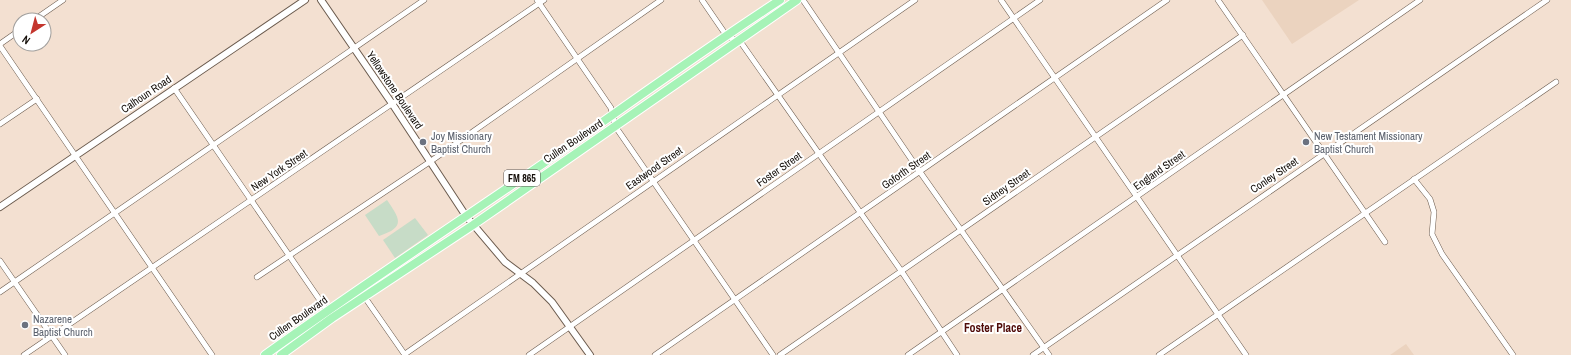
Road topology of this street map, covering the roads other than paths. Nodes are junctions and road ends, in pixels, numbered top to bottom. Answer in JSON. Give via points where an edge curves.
{"nodes":[{"id":1,"x":63,"y":0,"type":"edge"},
{"id":2,"x":305,"y":0,"type":"edge"},
{"id":3,"x":321,"y":0,"type":"edge"},
{"id":4,"x":424,"y":0,"type":"edge"},
{"id":5,"x":544,"y":0,"type":"edge"},
{"id":6,"x":661,"y":0,"type":"edge"},
{"id":7,"x":702,"y":0,"type":"edge"},
{"id":8,"x":780,"y":0,"type":"edge"},
{"id":9,"x":797,"y":0,"type":"edge"},
{"id":10,"x":803,"y":0,"type":"edge"},
{"id":11,"x":915,"y":0,"type":"edge"},
{"id":12,"x":1001,"y":0,"type":"edge"},
{"id":13,"x":1040,"y":0,"type":"edge"},
{"id":14,"x":1167,"y":0,"type":"edge"},
{"id":15,"x":1218,"y":0,"type":"edge"},
{"id":16,"x":1420,"y":0,"type":"edge"},
{"id":17,"x":1547,"y":0,"type":"edge"},
{"id":18,"x":538,"y":2,"type":"edge"},
{"id":19,"x":46,"y":12,"type":"edge"},
{"id":20,"x":1013,"y":18,"type":"junction"},
{"id":21,"x":726,"y":35,"type":"junction"},
{"id":22,"x":1243,"y":35,"type":"junction"},
{"id":23,"x":12,"y":36,"type":"edge"},
{"id":24,"x":737,"y":40,"type":"junction"},
{"id":25,"x":0,"y":45,"type":"edge"},
{"id":26,"x":355,"y":49,"type":"junction"},
{"id":27,"x":839,"y":53,"type":"junction"},
{"id":28,"x":578,"y":59,"type":"junction"},
{"id":29,"x":671,"y":74,"type":"junction"},
{"id":30,"x":1055,"y":78,"type":"junction"},
{"id":31,"x":677,"y":82,"type":"junction"},
{"id":32,"x":1556,"y":82,"type":"dead end"},
{"id":33,"x":174,"y":88,"type":"junction"},
{"id":34,"x":778,"y":94,"type":"junction"},
{"id":35,"x":1284,"y":95,"type":"junction"},
{"id":36,"x":37,"y":99,"type":"junction"},
{"id":37,"x":393,"y":105,"type":"junction"},
{"id":38,"x":879,"y":112,"type":"junction"},
{"id":39,"x":614,"y":114,"type":"junction"},
{"id":40,"x":0,"y":124,"type":"edge"},
{"id":41,"x":615,"y":126,"type":"junction"},
{"id":42,"x":1096,"y":136,"type":"junction"},
{"id":43,"x":214,"y":146,"type":"junction"},
{"id":44,"x":818,"y":153,"type":"junction"},
{"id":45,"x":1324,"y":154,"type":"junction"},
{"id":46,"x":75,"y":155,"type":"junction"},
{"id":47,"x":431,"y":161,"type":"junction"},
{"id":48,"x":543,"y":164,"type":"junction"},
{"id":49,"x":548,"y":171,"type":"junction"},
{"id":50,"x":920,"y":172,"type":"junction"},
{"id":51,"x":1414,"y":178,"type":"junction"},
{"id":52,"x":654,"y":181,"type":"junction"},
{"id":53,"x":1137,"y":197,"type":"junction"},
{"id":54,"x":251,"y":200,"type":"junction"},
{"id":55,"x":0,"y":206,"type":"edge"},
{"id":56,"x":115,"y":213,"type":"junction"},
{"id":57,"x":861,"y":213,"type":"junction"},
{"id":58,"x":1365,"y":213,"type":"junction"},
{"id":59,"x":466,"y":216,"type":"junction"},
{"id":60,"x":473,"y":225,"type":"junction"},
{"id":61,"x":961,"y":230,"type":"junction"},
{"id":62,"x":695,"y":240,"type":"junction"},
{"id":63,"x":1385,"y":242,"type":"dead end"},
{"id":64,"x":1178,"y":255,"type":"junction"},
{"id":65,"x":290,"y":256,"type":"junction"},
{"id":66,"x":0,"y":261,"type":"edge"},
{"id":67,"x":153,"y":268,"type":"junction"},
{"id":68,"x":902,"y":272,"type":"junction"},
{"id":69,"x":519,"y":273,"type":"junction"},
{"id":70,"x":257,"y":277,"type":"dead end"},
{"id":71,"x":14,"y":282,"type":"junction"},
{"id":72,"x":359,"y":289,"type":"junction"},
{"id":73,"x":1002,"y":290,"type":"junction"},
{"id":74,"x":0,"y":292,"type":"edge"},
{"id":75,"x":364,"y":297,"type":"junction"},
{"id":76,"x":734,"y":299,"type":"junction"},
{"id":77,"x":327,"y":310,"type":"junction"},
{"id":78,"x":1219,"y":314,"type":"junction"},
{"id":79,"x":332,"y":318,"type":"junction"},
{"id":80,"x":570,"y":327,"type":"junction"},
{"id":81,"x":942,"y":332,"type":"junction"},
{"id":82,"x":52,"y":336,"type":"junction"},
{"id":83,"x":1044,"y":348,"type":"junction"},
{"id":84,"x":404,"y":353,"type":"edge"},
{"id":85,"x":24,"y":355,"type":"edge"},
{"id":86,"x":65,"y":355,"type":"edge"},
{"id":87,"x":212,"y":355,"type":"edge"},
{"id":88,"x":265,"y":355,"type":"edge"},
{"id":89,"x":281,"y":355,"type":"edge"},
{"id":90,"x":396,"y":355,"type":"edge"},
{"id":91,"x":529,"y":355,"type":"edge"},
{"id":92,"x":590,"y":355,"type":"edge"},
{"id":93,"x":655,"y":355,"type":"edge"},
{"id":94,"x":773,"y":355,"type":"edge"},
{"id":95,"x":780,"y":355,"type":"edge"},
{"id":96,"x":908,"y":355,"type":"edge"},
{"id":97,"x":958,"y":355,"type":"edge"},
{"id":98,"x":1033,"y":355,"type":"edge"},
{"id":99,"x":1049,"y":355,"type":"edge"},
{"id":100,"x":1159,"y":355,"type":"edge"},
{"id":101,"x":1246,"y":355,"type":"edge"},
{"id":102,"x":1513,"y":355,"type":"edge"}],
"edges":[{"from":1,"to":19,"type":"street"},
{"from":2,"to":33,"type":"street","name":"Calhoun Road"},
{"from":3,"to":26,"type":"street","name":"Yellowstone Boulevard"},
{"from":4,"to":26,"type":"street"},
{"from":5,"to":18,"type":"street","name":"New York Street"},
{"from":6,"to":28,"type":"street"},
{"from":7,"to":21,"type":"street"},
{"from":8,"to":21,"type":"main road","name":"Cullen Boulevard","number":"FM 865"},
{"from":9,"to":24,"type":"main road","name":"Cullen Boulevard","number":"FM 865"},
{"from":10,"to":27,"type":"street"},
{"from":11,"to":27,"type":"street","name":"Eastwood Street"},
{"from":12,"to":20,"type":"street"},
{"from":13,"to":20,"type":"street","name":"Foster Street"},
{"from":14,"to":30,"type":"street","name":"Goforth Street"},
{"from":15,"to":22,"type":"street"},
{"from":16,"to":35,"type":"street","name":"England Street"},
{"from":17,"to":45,"type":"street","name":"Conley Street"},
{"from":18,"to":28,"type":"street"},
{"from":18,"to":37,"type":"street","name":"New York Street"},
{"from":20,"to":30,"type":"street"},
{"from":20,"to":38,"type":"street","name":"Foster Street"},
{"from":21,"to":24,"type":"street"},
{"from":21,"to":29,"type":"main road","name":"Cullen Boulevard","number":"FM 865"},
{"from":22,"to":35,"type":"street"},
{"from":22,"to":42,"type":"street","name":"Sidney Street"},
{"from":23,"to":25,"type":"street"},
{"from":24,"to":31,"type":"main road","name":"Cullen Boulevard","number":"FM 865"},
{"from":24,"to":34,"type":"street"},
{"from":25,"to":36,"type":"street"},
{"from":26,"to":37,"type":"street","name":"Yellowstone Boulevard"},
{"from":26,"to":43,"type":"street"},
{"from":27,"to":34,"type":"street","name":"Eastwood Street"},
{"from":27,"to":38,"type":"street"},
{"from":28,"to":39,"type":"street"},
{"from":28,"to":47,"type":"street"},
{"from":29,"to":31,"type":"main road"},
{"from":29,"to":39,"type":"main road","name":"Cullen Boulevard","number":"FM 865"},
{"from":30,"to":42,"type":"street"},
{"from":30,"to":50,"type":"street","name":"Goforth Street"},
{"from":31,"to":41,"type":"main road","name":"Cullen Boulevard","number":"FM 865"},
{"from":32,"to":51,"type":"street"},
{"from":33,"to":43,"type":"street"},
{"from":33,"to":46,"type":"street","name":"Calhoun Road"},
{"from":34,"to":44,"type":"street"},
{"from":34,"to":52,"type":"street","name":"Eastwood Street"},
{"from":35,"to":45,"type":"street"},
{"from":35,"to":53,"type":"street","name":"England Street"},
{"from":36,"to":40,"type":"street"},
{"from":36,"to":46,"type":"street"},
{"from":37,"to":47,"type":"street","name":"Yellowstone Boulevard"},
{"from":37,"to":54,"type":"street","name":"New York Street"},
{"from":38,"to":44,"type":"street","name":"Foster Street"},
{"from":38,"to":50,"type":"street"},
{"from":39,"to":41,"type":"street"},
{"from":39,"to":48,"type":"main road","name":"Cullen Boulevard","number":"FM 865"},
{"from":41,"to":49,"type":"main road","name":"Cullen Boulevard","number":"FM 865"},
{"from":41,"to":52,"type":"street"},
{"from":42,"to":53,"type":"street"},
{"from":42,"to":61,"type":"street","name":"Sidney Street"},
{"from":43,"to":54,"type":"street"},
{"from":43,"to":56,"type":"street"},
{"from":44,"to":57,"type":"street"},
{"from":44,"to":62,"type":"street","name":"Foster Street"},
{"from":45,"to":58,"type":"street"},
{"from":45,"to":64,"type":"street","name":"Conley Street"},
{"from":46,"to":55,"type":"street","name":"Calhoun Road"},
{"from":46,"to":56,"type":"street"},
{"from":47,"to":59,"type":"street","name":"Yellowstone Boulevard"},
{"from":47,"to":65,"type":"street"},
{"from":48,"to":49,"type":"main road"},
{"from":48,"to":59,"type":"main road","name":"Cullen Boulevard","number":"FM 865"},
{"from":49,"to":60,"type":"main road","name":"Cullen Boulevard","number":"FM 865"},
{"from":50,"to":57,"type":"street","name":"Goforth Street"},
{"from":50,"to":61,"type":"street"},
{"from":51,"to":58,"type":"street"},
{"from":51,"to":102,"type":"street","via":[[1430,199],[1434,212],[1432,234],[1442,254]]},
{"from":52,"to":62,"type":"street"},
{"from":52,"to":69,"type":"street","name":"Eastwood Street"},
{"from":53,"to":64,"type":"street"},
{"from":53,"to":73,"type":"street","name":"England Street"},
{"from":54,"to":65,"type":"street"},
{"from":54,"to":67,"type":"street","name":"New York Street"},
{"from":56,"to":67,"type":"street"},
{"from":56,"to":71,"type":"street"},
{"from":57,"to":68,"type":"street"},
{"from":57,"to":76,"type":"street","name":"Goforth Street"},
{"from":58,"to":63,"type":"street"},
{"from":58,"to":78,"type":"street"},
{"from":59,"to":60,"type":"street","name":"Yellowstone Boulevard"},
{"from":59,"to":72,"type":"main road","name":"Cullen Boulevard","number":"FM 865"},
{"from":60,"to":69,"type":"street","name":"Yellowstone Boulevard"},
{"from":60,"to":75,"type":"main road","name":"Cullen Boulevard","number":"FM 865"},
{"from":61,"to":68,"type":"street","name":"Sidney Street"},
{"from":61,"to":73,"type":"street"},
{"from":62,"to":76,"type":"street"},
{"from":62,"to":80,"type":"street","name":"Foster Street"},
{"from":64,"to":78,"type":"street"},
{"from":64,"to":83,"type":"street","name":"Conley Street"},
{"from":65,"to":70,"type":"street"},
{"from":65,"to":77,"type":"street"},
{"from":66,"to":71,"type":"street"},
{"from":67,"to":82,"type":"street","name":"New York Street"},
{"from":67,"to":87,"type":"street"},
{"from":68,"to":81,"type":"street"},
{"from":68,"to":95,"type":"street","name":"Sidney Street"},
{"from":69,"to":80,"type":"street","name":"Yellowstone Boulevard","via":[[545,294]]},
{"from":69,"to":84,"type":"street","name":"Eastwood Street"},
{"from":71,"to":74,"type":"street"},
{"from":71,"to":82,"type":"street"},
{"from":72,"to":75,"type":"street"},
{"from":72,"to":77,"type":"main road","name":"Cullen Boulevard","number":"FM 865"},
{"from":73,"to":81,"type":"street","name":"England Street"},
{"from":73,"to":83,"type":"street"},
{"from":75,"to":79,"type":"main road","name":"Cullen Boulevard","number":"FM 865"},
{"from":75,"to":84,"type":"street"},
{"from":76,"to":93,"type":"street","name":"Goforth Street"},
{"from":76,"to":94,"type":"street"},
{"from":77,"to":79,"type":"street"},
{"from":77,"to":88,"type":"main road","name":"Cullen Boulevard","number":"FM 865"},
{"from":78,"to":100,"type":"street"},
{"from":78,"to":101,"type":"street"},
{"from":79,"to":89,"type":"main road","name":"Cullen Boulevard","number":"FM 865"},
{"from":80,"to":91,"type":"street","name":"Foster Street"},
{"from":80,"to":92,"type":"street","name":"Yellowstone Boulevard"},
{"from":81,"to":96,"type":"street","name":"England Street"},
{"from":81,"to":97,"type":"street"},
{"from":82,"to":85,"type":"street","name":"New York Street"},
{"from":82,"to":86,"type":"street"},
{"from":83,"to":98,"type":"street","name":"Conley Street"},
{"from":83,"to":99,"type":"street"},
{"from":84,"to":90,"type":"street","name":"Eastwood Street"}]}
